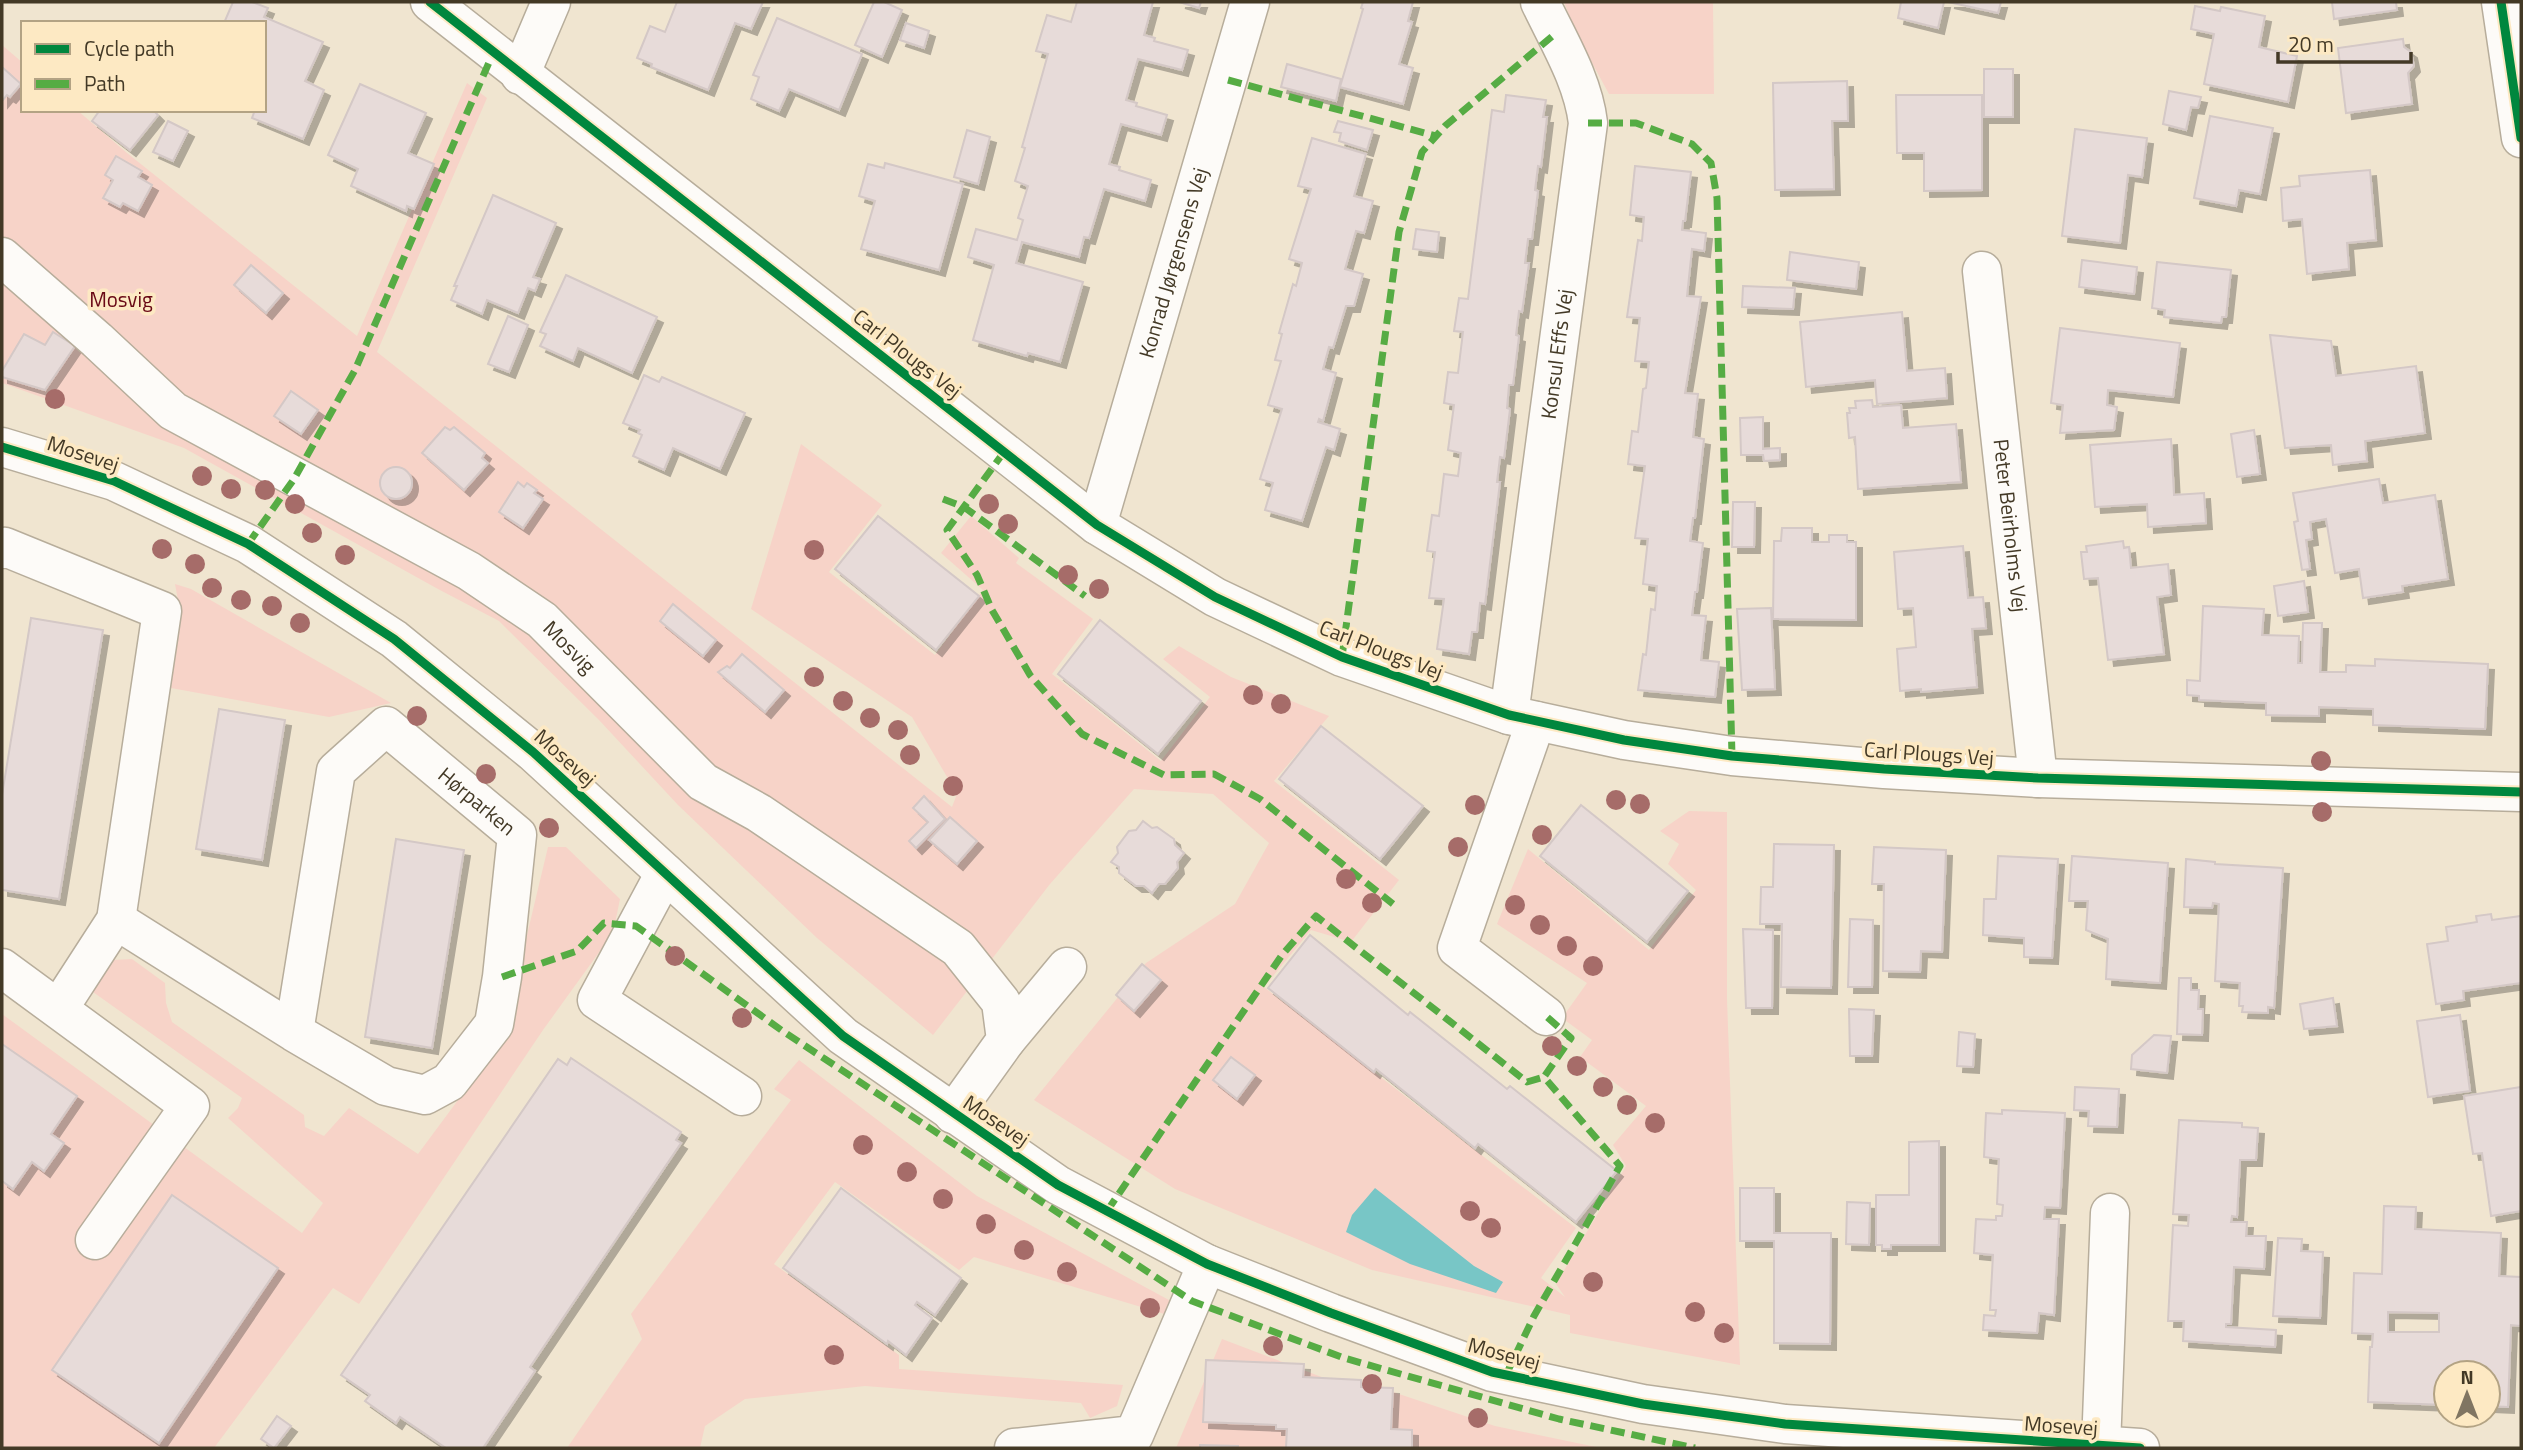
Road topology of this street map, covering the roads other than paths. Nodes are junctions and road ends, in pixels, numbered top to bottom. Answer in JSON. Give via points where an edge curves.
{"nodes":[{"id":1,"x":429,"y":2,"type":"edge"},
{"id":2,"x":551,"y":2,"type":"edge"},
{"id":3,"x":1250,"y":2,"type":"edge"},
{"id":4,"x":1540,"y":2,"type":"edge"},
{"id":5,"x":2501,"y":2,"type":"edge"},
{"id":6,"x":520,"y":75,"type":"junction"},
{"id":7,"x":2521,"y":138,"type":"edge"},
{"id":8,"x":2,"y":257,"type":"edge"},
{"id":9,"x":1982,"y":271,"type":"dead end"},
{"id":10,"x":2,"y":447,"type":"edge"},
{"id":11,"x":1097,"y":525,"type":"junction"},
{"id":12,"x":2,"y":549,"type":"edge"},
{"id":13,"x":1522,"y":718,"type":"junction"},
{"id":14,"x":2038,"y":778,"type":"junction"},
{"id":15,"x":2521,"y":792,"type":"edge"},
{"id":16,"x":665,"y":873,"type":"junction"},
{"id":17,"x":116,"y":920,"type":"junction"},
{"id":18,"x":1067,"y":967,"type":"dead end"},
{"id":19,"x":2,"y":968,"type":"edge"},
{"id":20,"x":59,"y":1008,"type":"junction"},
{"id":21,"x":1546,"y":1016,"type":"dead end"},
{"id":22,"x":294,"y":1032,"type":"junction"},
{"id":23,"x":1006,"y":1040,"type":"junction"},
{"id":24,"x":742,"y":1096,"type":"dead end"},
{"id":25,"x":953,"y":1114,"type":"junction"},
{"id":26,"x":2110,"y":1213,"type":"dead end"},
{"id":27,"x":95,"y":1240,"type":"dead end"},
{"id":28,"x":1208,"y":1264,"type":"junction"},
{"id":29,"x":1824,"y":1438,"type":"edge"},
{"id":30,"x":2101,"y":1446,"type":"junction"},
{"id":31,"x":1014,"y":1448,"type":"edge"},
{"id":32,"x":2140,"y":1448,"type":"edge"}],
"edges":[{"from":1,"to":6,"type":"street","name":"Carl Plougs Vej"},
{"from":2,"to":6,"type":"street"},
{"from":3,"to":11,"type":"street","name":"Konrad Jørgensens Vej"},
{"from":4,"to":13,"type":"street","name":"Konsul Effs Vej","via":[[1571,67],[1588,123]]},
{"from":5,"to":7,"type":"street"},
{"from":6,"to":11,"type":"street","name":"Carl Plougs Vej"},
{"from":8,"to":23,"type":"street","name":"Mosvig","via":[[173,411],[469,571],[542,620],[703,782],[759,814],[958,948],[1001,1002]]},
{"from":9,"to":14,"type":"street","name":"Peter Beirholms Vej"},
{"from":10,"to":16,"type":"street","name":"Mosevej","via":[[114,481],[259,552],[394,639],[533,752]]},
{"from":11,"to":13,"type":"street","name":"Carl Plougs Vej","via":[[1215,597],[1342,657]]},
{"from":12,"to":17,"type":"street","via":[[162,611]]},
{"from":13,"to":14,"type":"street","name":"Carl Plougs Vej","via":[[1732,756]]},
{"from":13,"to":21,"type":"street","via":[[1457,948]]},
{"from":14,"to":15,"type":"street","name":"Carl Plougs Vej"},
{"from":16,"to":24,"type":"street","via":[[597,1000]]},
{"from":16,"to":25,"type":"street","name":"Mosevej","via":[[843,1036]]},
{"from":17,"to":20,"type":"street"},
{"from":17,"to":22,"type":"street","name":"Hørparken"},
{"from":18,"to":23,"type":"street"},
{"from":19,"to":20,"type":"street"},
{"from":20,"to":27,"type":"street","via":[[190,1105]]},
{"from":22,"to":22,"type":"street","name":"Hørparken","via":[[336,771],[386,726],[517,835],[494,1024],[449,1082],[425,1095],[386,1086]]},
{"from":23,"to":25,"type":"street"},
{"from":25,"to":28,"type":"street","name":"Mosevej","via":[[1058,1185]]},
{"from":26,"to":30,"type":"street","name":"Mosevej"},
{"from":28,"to":29,"type":"street","name":"Mosevej","via":[[1492,1372],[1643,1404],[1784,1424]]},
{"from":28,"to":31,"type":"street","via":[[1134,1435]]},
{"from":29,"to":30,"type":"street","name":"Mosevej"},
{"from":30,"to":32,"type":"street","name":"Mosevej"}]}
